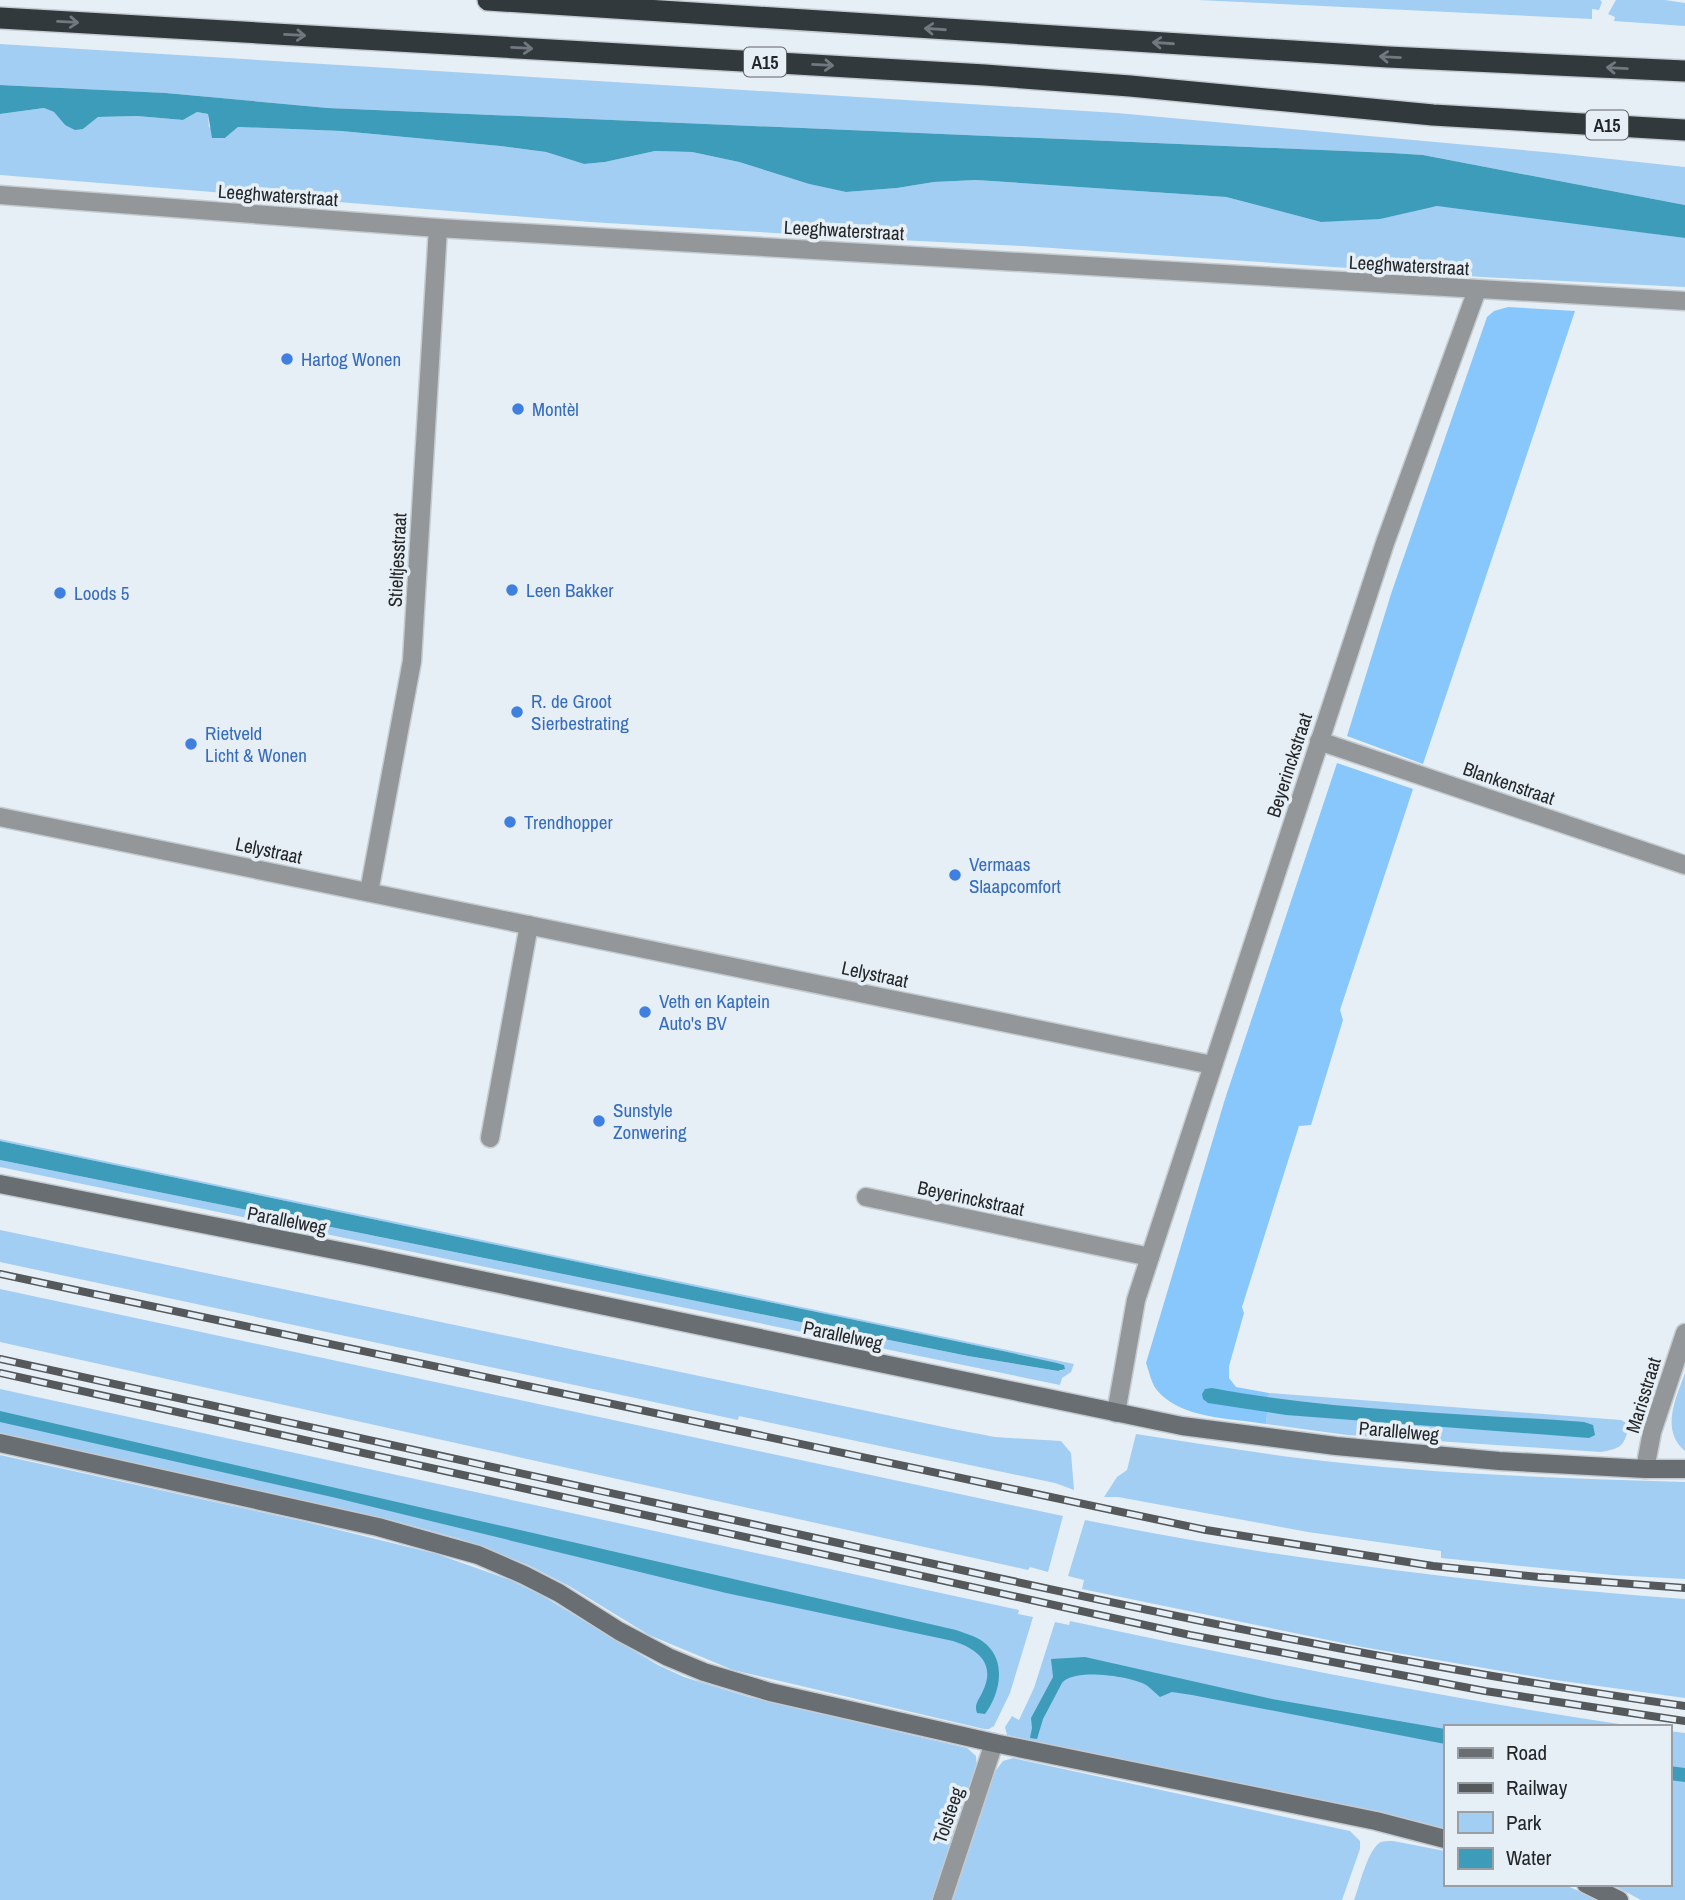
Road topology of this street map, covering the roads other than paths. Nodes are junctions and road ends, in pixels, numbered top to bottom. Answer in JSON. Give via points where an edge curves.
{"nodes":[{"id":1,"x":488,"y":0,"type":"edge"},
{"id":2,"x":0,"y":18,"type":"edge"},
{"id":3,"x":1685,"y":71,"type":"edge"},
{"id":4,"x":1685,"y":130,"type":"edge"},
{"id":5,"x":0,"y":195,"type":"edge"},
{"id":6,"x":438,"y":228,"type":"junction"},
{"id":7,"x":1477,"y":290,"type":"junction"},
{"id":8,"x":1685,"y":301,"type":"edge"},
{"id":9,"x":1319,"y":741,"type":"junction"},
{"id":10,"x":0,"y":817,"type":"edge"},
{"id":11,"x":1685,"y":865,"type":"edge"},
{"id":12,"x":369,"y":892,"type":"junction"},
{"id":13,"x":529,"y":925,"type":"junction"},
{"id":14,"x":1212,"y":1065,"type":"junction"},
{"id":15,"x":490,"y":1138,"type":"dead end"},
{"id":16,"x":0,"y":1184,"type":"edge"},
{"id":17,"x":866,"y":1197,"type":"dead end"},
{"id":18,"x":1150,"y":1257,"type":"junction"},
{"id":19,"x":1685,"y":1334,"type":"edge"},
{"id":20,"x":1115,"y":1413,"type":"junction"},
{"id":21,"x":0,"y":1443,"type":"edge"},
{"id":22,"x":1645,"y":1469,"type":"junction"},
{"id":23,"x":1685,"y":1469,"type":"edge"},
{"id":24,"x":994,"y":1743,"type":"junction"},
{"id":25,"x":1444,"y":1839,"type":"edge"},
{"id":26,"x":1590,"y":1886,"type":"edge"},
{"id":27,"x":942,"y":1900,"type":"edge"},
{"id":28,"x":1619,"y":1900,"type":"edge"}],
"edges":[{"from":3,"to":1,"type":"highway","number":"A15","one_way":true,"via":[[1388,57]]},
{"from":2,"to":4,"type":"highway","number":"A15","one_way":true,"via":[[985,75],[1433,115]]},
{"from":5,"to":6,"type":"street","name":"Leeghwaterstraat"},
{"from":6,"to":7,"type":"street","name":"Leeghwaterstraat"},
{"from":6,"to":12,"type":"street","name":"Stieltjesstraat","via":[[412,661]]},
{"from":7,"to":8,"type":"street","name":"Leeghwaterstraat"},
{"from":7,"to":9,"type":"street","name":"Beyerinckstraat"},
{"from":9,"to":11,"type":"street","name":"Blankenstraat"},
{"from":9,"to":14,"type":"street","name":"Beyerinckstraat"},
{"from":10,"to":12,"type":"street","name":"Lelystraat"},
{"from":12,"to":13,"type":"street","name":"Lelystraat"},
{"from":13,"to":14,"type":"street","name":"Lelystraat"},
{"from":13,"to":15,"type":"street"},
{"from":14,"to":18,"type":"street","name":"Beyerinckstraat"},
{"from":16,"to":20,"type":"main road","name":"Parallelweg"},
{"from":17,"to":18,"type":"street","name":"Beyerinckstraat"},
{"from":18,"to":20,"type":"street","name":"Beyerinckstraat","via":[[1136,1300]]},
{"from":19,"to":22,"type":"street","name":"Marisstraat","via":[[1652,1432]]},
{"from":20,"to":22,"type":"main road","name":"Parallelweg","via":[[1336,1446]]},
{"from":21,"to":24,"type":"main road","via":[[378,1527],[478,1555],[704,1672],[770,1692]]},
{"from":22,"to":23,"type":"main road","name":"Parallelweg"},
{"from":24,"to":25,"type":"main road"},
{"from":24,"to":27,"type":"street","name":"Tolsteeg"},
{"from":26,"to":28,"type":"main road"}]}
